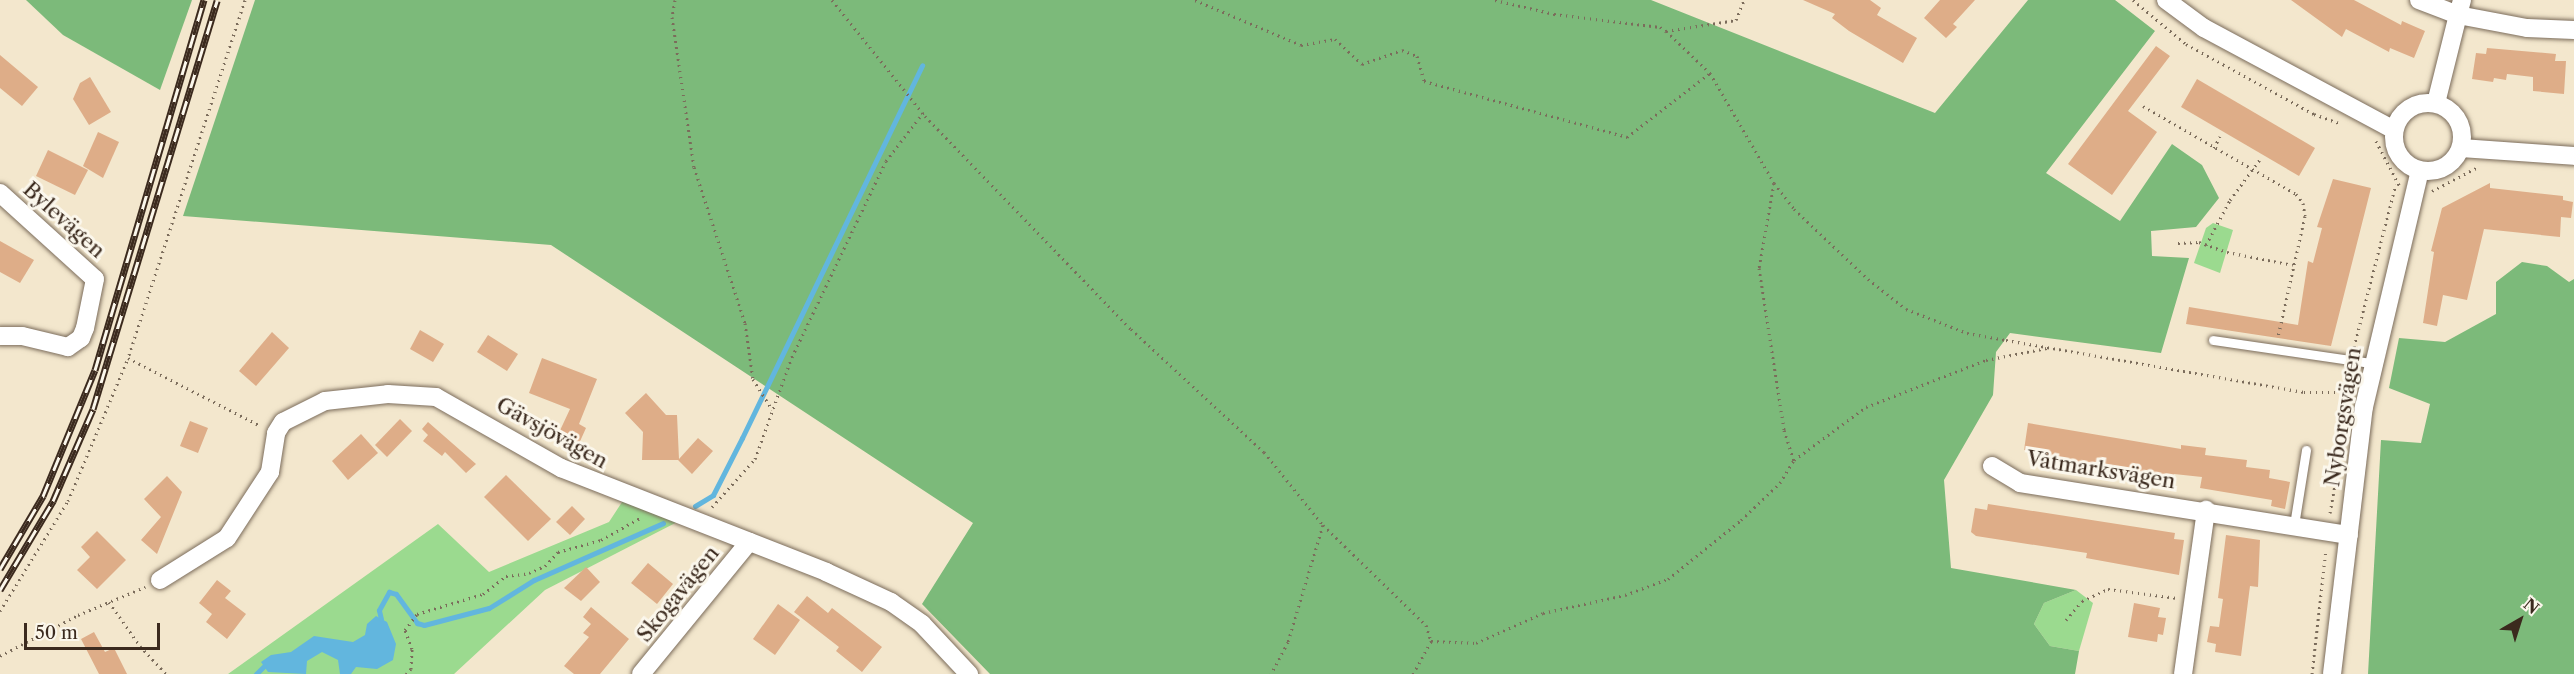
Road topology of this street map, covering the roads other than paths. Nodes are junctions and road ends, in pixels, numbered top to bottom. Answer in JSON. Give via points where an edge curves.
{"nodes":[{"id":1,"x":2166,"y":0,"type":"edge"},
{"id":2,"x":2419,"y":0,"type":"edge"},
{"id":3,"x":2460,"y":7,"type":"edge"},
{"id":4,"x":2574,"y":30,"type":"edge"},
{"id":5,"x":2436,"y":103,"type":"junction"},
{"id":6,"x":2394,"y":130,"type":"junction"},
{"id":7,"x":2461,"y":148,"type":"junction"},
{"id":8,"x":2574,"y":156,"type":"edge"},
{"id":9,"x":2420,"y":171,"type":"junction"},
{"id":10,"x":0,"y":193,"type":"edge"},
{"id":11,"x":0,"y":336,"type":"edge"},
{"id":12,"x":2213,"y":340,"type":"dead end"},
{"id":13,"x":2371,"y":363,"type":"junction"},
{"id":14,"x":2306,"y":450,"type":"dead end"},
{"id":15,"x":1992,"y":466,"type":"dead end"},
{"id":16,"x":2206,"y":510,"type":"junction"},
{"id":17,"x":2294,"y":525,"type":"junction"},
{"id":18,"x":2349,"y":535,"type":"junction"},
{"id":19,"x":748,"y":542,"type":"junction"},
{"id":20,"x":160,"y":580,"type":"road end"},
{"id":21,"x":641,"y":674,"type":"edge"},
{"id":22,"x":969,"y":674,"type":"edge"},
{"id":23,"x":2183,"y":674,"type":"edge"},
{"id":24,"x":2332,"y":674,"type":"edge"}],
"edges":[{"from":1,"to":6,"type":"street","via":[[2204,28]]},
{"from":2,"to":3,"type":"street"},
{"from":3,"to":4,"type":"street","via":[[2527,28]]},
{"from":3,"to":5,"type":"street"},
{"from":5,"to":6,"type":"street","via":[[2409,107]]},
{"from":5,"to":7,"type":"street","via":[[2452,112],[2459,122]]},
{"from":6,"to":9,"type":"street","via":[[2398,156]]},
{"from":7,"to":8,"type":"street"},
{"from":7,"to":9,"type":"street","via":[[2444,168]]},
{"from":9,"to":13,"type":"street","name":"Nyborgsvägen"},
{"from":10,"to":11,"type":"street","name":"Bylevägen","via":[[95,279],[81,338],[68,346],[22,336]]},
{"from":12,"to":13,"type":"lane"},
{"from":13,"to":18,"type":"street","name":"Nyborgsvägen"},
{"from":14,"to":17,"type":"lane"},
{"from":15,"to":16,"type":"street","name":"Våtmarksvägen","via":[[2020,483]]},
{"from":16,"to":17,"type":"street","name":"Våtmarksvägen"},
{"from":16,"to":23,"type":"street"},
{"from":17,"to":18,"type":"street","name":"Våtmarksvägen"},
{"from":18,"to":24,"type":"street","name":"Nyborgsvägen"},
{"from":19,"to":20,"type":"street","name":"Gävsjövägen","via":[[561,468],[436,397],[388,394],[325,401],[284,422],[276,433],[270,472],[227,538]]},
{"from":19,"to":21,"type":"street","name":"Skogavägen"},
{"from":19,"to":22,"type":"street","name":"Gävsjövägen","via":[[891,602],[922,624]]}]}
